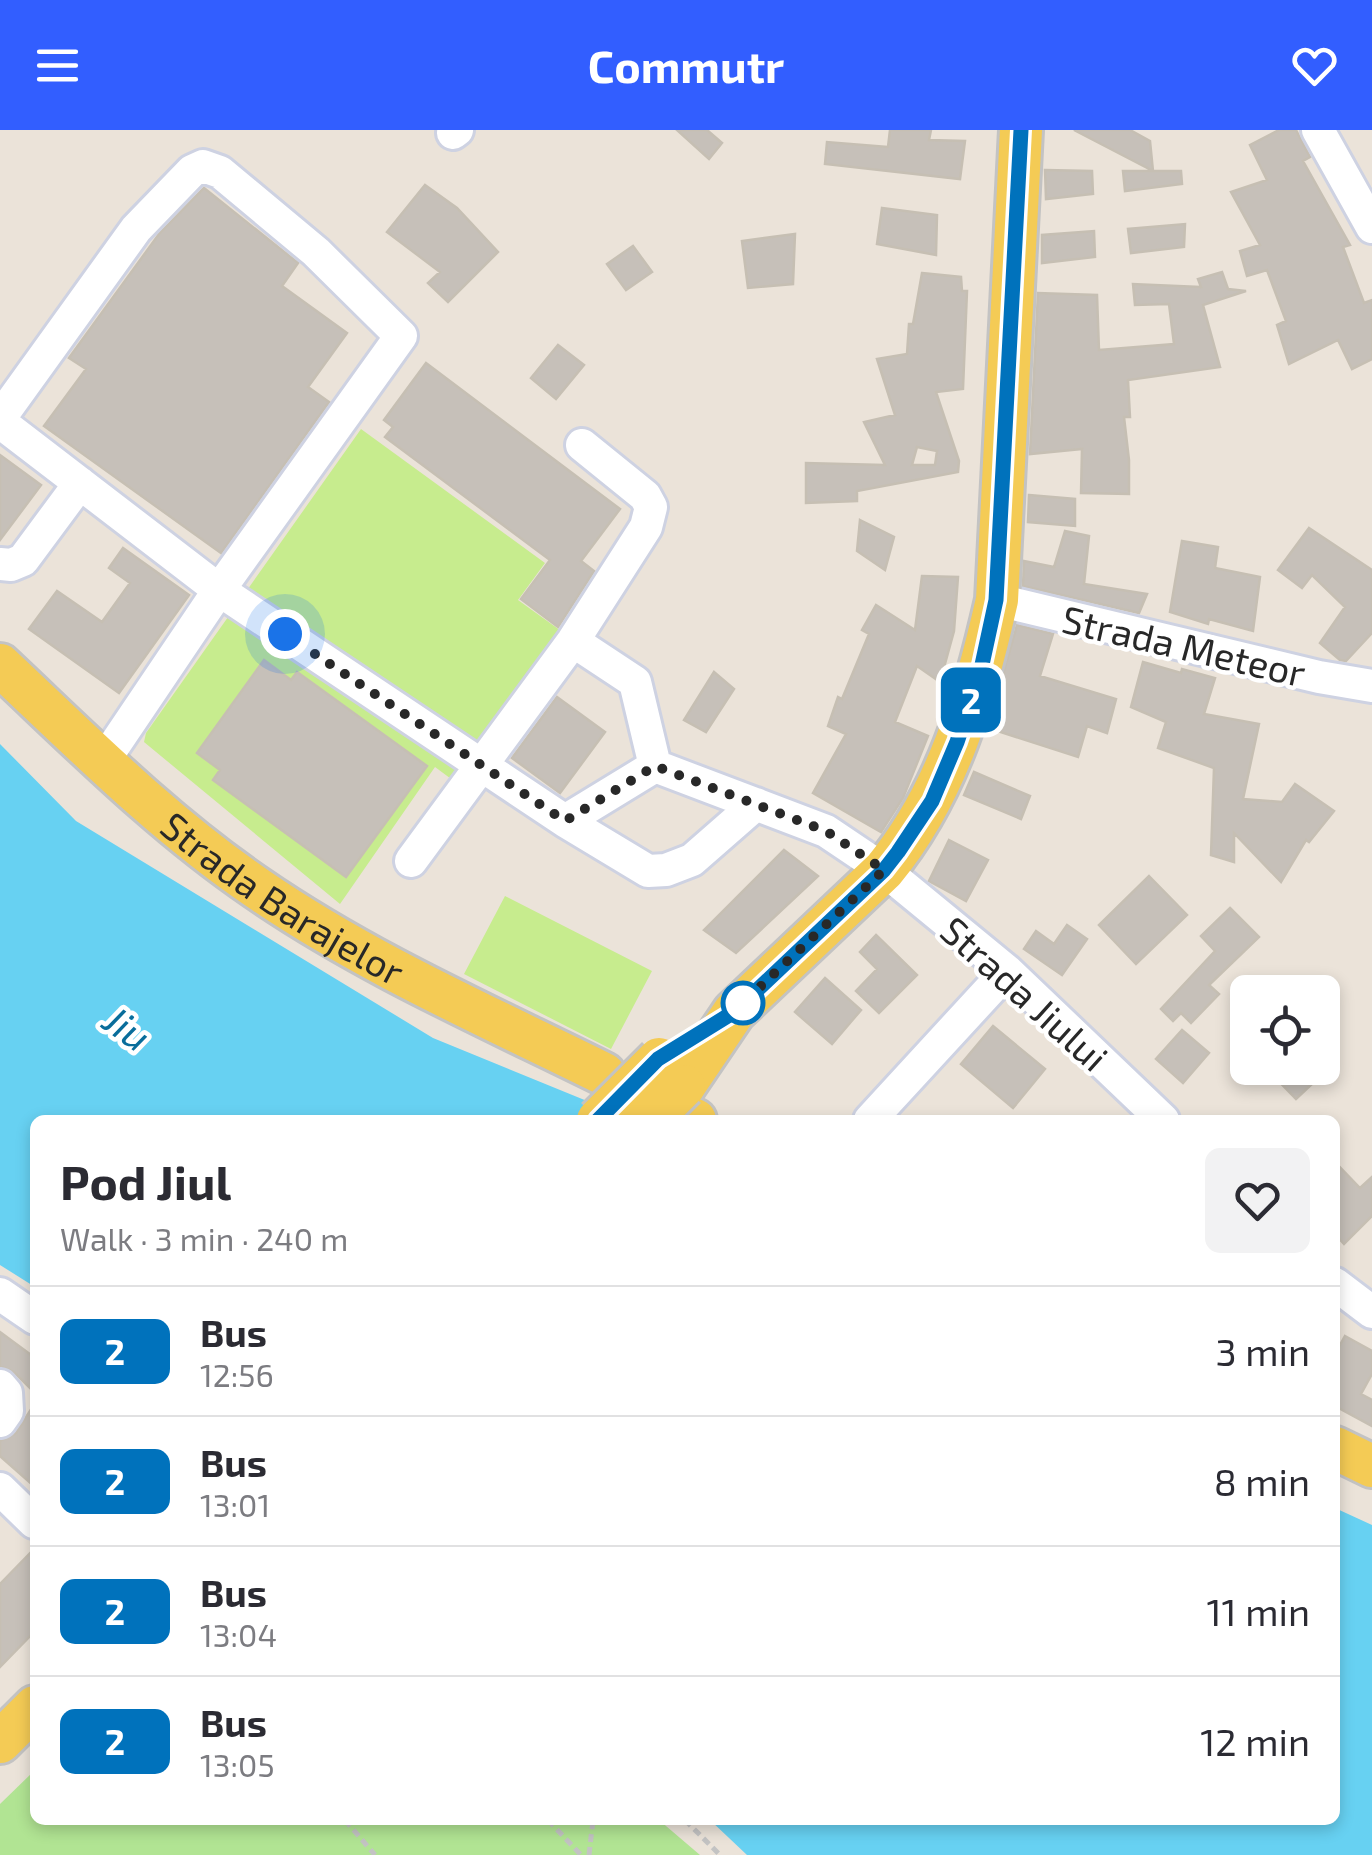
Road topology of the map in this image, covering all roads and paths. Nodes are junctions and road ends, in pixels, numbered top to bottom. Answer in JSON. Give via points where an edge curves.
{"nodes":[{"id":1,"x":1021,"y":130,"type":"edge"},
{"id":2,"x":1318,"y":130,"type":"edge"},
{"id":3,"x":1372,"y":227,"type":"edge"},
{"id":4,"x":0,"y":420,"type":"edge"},
{"id":5,"x":582,"y":445,"type":"dead end"},
{"id":6,"x":80,"y":483,"type":"junction"},
{"id":7,"x":0,"y":564,"type":"edge"},
{"id":8,"x":219,"y":590,"type":"junction"},
{"id":9,"x":996,"y":600,"type":"junction"},
{"id":10,"x":573,"y":641,"type":"junction"},
{"id":11,"x":0,"y":665,"type":"edge"},
{"id":12,"x":1372,"y":686,"type":"edge"},
{"id":13,"x":103,"y":762,"type":"junction"},
{"id":14,"x":483,"y":766,"type":"junction"},
{"id":15,"x":655,"y":766,"type":"junction"},
{"id":16,"x":756,"y":804,"type":"junction"},
{"id":17,"x":565,"y":821,"type":"junction"},
{"id":18,"x":411,"y":861,"type":"dead end"},
{"id":19,"x":884,"y":870,"type":"junction"},
{"id":20,"x":1007,"y":971,"type":"junction"},
{"id":21,"x":604,"y":1074,"type":"dead end"},
{"id":22,"x":675,"y":1100,"type":"edge"},
{"id":23,"x":617,"y":1115,"type":"edge"},
{"id":24,"x":875,"y":1115,"type":"edge"},
{"id":25,"x":1159,"y":1115,"type":"edge"},
{"id":26,"x":1340,"y":1288,"type":"edge"},
{"id":27,"x":0,"y":1294,"type":"edge"},
{"id":28,"x":1372,"y":1312,"type":"edge"},
{"id":29,"x":30,"y":1315,"type":"edge"},
{"id":30,"x":0,"y":1321,"type":"edge"},
{"id":31,"x":30,"y":1337,"type":"edge"},
{"id":32,"x":0,"y":1386,"type":"edge"},
{"id":33,"x":0,"y":1421,"type":"edge"},
{"id":34,"x":1340,"y":1450,"type":"edge"},
{"id":35,"x":1372,"y":1466,"type":"edge"},
{"id":36,"x":0,"y":1489,"type":"edge"},
{"id":37,"x":30,"y":1518,"type":"edge"},
{"id":38,"x":30,"y":1713,"type":"edge"},
{"id":39,"x":0,"y":1742,"type":"edge"},
{"id":40,"x":349,"y":1825,"type":"edge"},
{"id":41,"x":553,"y":1825,"type":"edge"},
{"id":42,"x":593,"y":1825,"type":"edge"},
{"id":43,"x":690,"y":1825,"type":"edge"},
{"id":44,"x":375,"y":1855,"type":"edge"},
{"id":45,"x":581,"y":1855,"type":"edge"},
{"id":46,"x":590,"y":1855,"type":"edge"},
{"id":47,"x":720,"y":1855,"type":"edge"}],
"edges":[{"from":1,"to":9,"type":"main road"},
{"from":2,"to":3,"type":"street"},
{"from":4,"to":6,"type":"street"},
{"from":4,"to":8,"type":"street","via":[[136,229],[192,171],[203,166],[220,172],[316,252],[401,336]]},
{"from":5,"to":10,"type":"street","via":[[652,507]]},
{"from":6,"to":7,"type":"street","via":[[23,560]]},
{"from":6,"to":8,"type":"street"},
{"from":8,"to":13,"type":"street"},
{"from":8,"to":14,"type":"street"},
{"from":9,"to":12,"type":"street","name":"Strada Meteor"},
{"from":9,"to":19,"type":"main road","via":[[957,742],[932,801]]},
{"from":10,"to":14,"type":"street"},
{"from":10,"to":15,"type":"street","via":[[634,682]]},
{"from":11,"to":13,"type":"main road","name":"Strada Barajelor"},
{"from":13,"to":21,"type":"main road","name":"Strada Barajelor","via":[[185,834],[290,910]]},
{"from":14,"to":17,"type":"street"},
{"from":14,"to":18,"type":"street"},
{"from":15,"to":16,"type":"street","name":"Strada Jiului"},
{"from":15,"to":17,"type":"street"},
{"from":16,"to":17,"type":"street","via":[[692,860],[666,870],[648,871]]},
{"from":16,"to":19,"type":"street","name":"Strada Jiului","via":[[826,831]]},
{"from":19,"to":20,"type":"street","name":"Strada Jiului"},
{"from":19,"to":22,"type":"main road","via":[[734,1012]]},
{"from":20,"to":24,"type":"street"},
{"from":20,"to":25,"type":"street","name":"Strada Jiului"},
{"from":22,"to":23,"type":"main road","bridge":true},
{"from":26,"to":28,"type":"street"},
{"from":27,"to":29,"type":"street"},
{"from":30,"to":31,"type":"street"},
{"from":32,"to":33,"type":"street","via":[[8,1411]]},
{"from":34,"to":35,"type":"main road"},
{"from":36,"to":37,"type":"street"},
{"from":38,"to":39,"type":"main road"},
{"from":40,"to":44,"type":"path"},
{"from":41,"to":45,"type":"path"},
{"from":42,"to":46,"type":"path"},
{"from":43,"to":47,"type":"path"}]}
